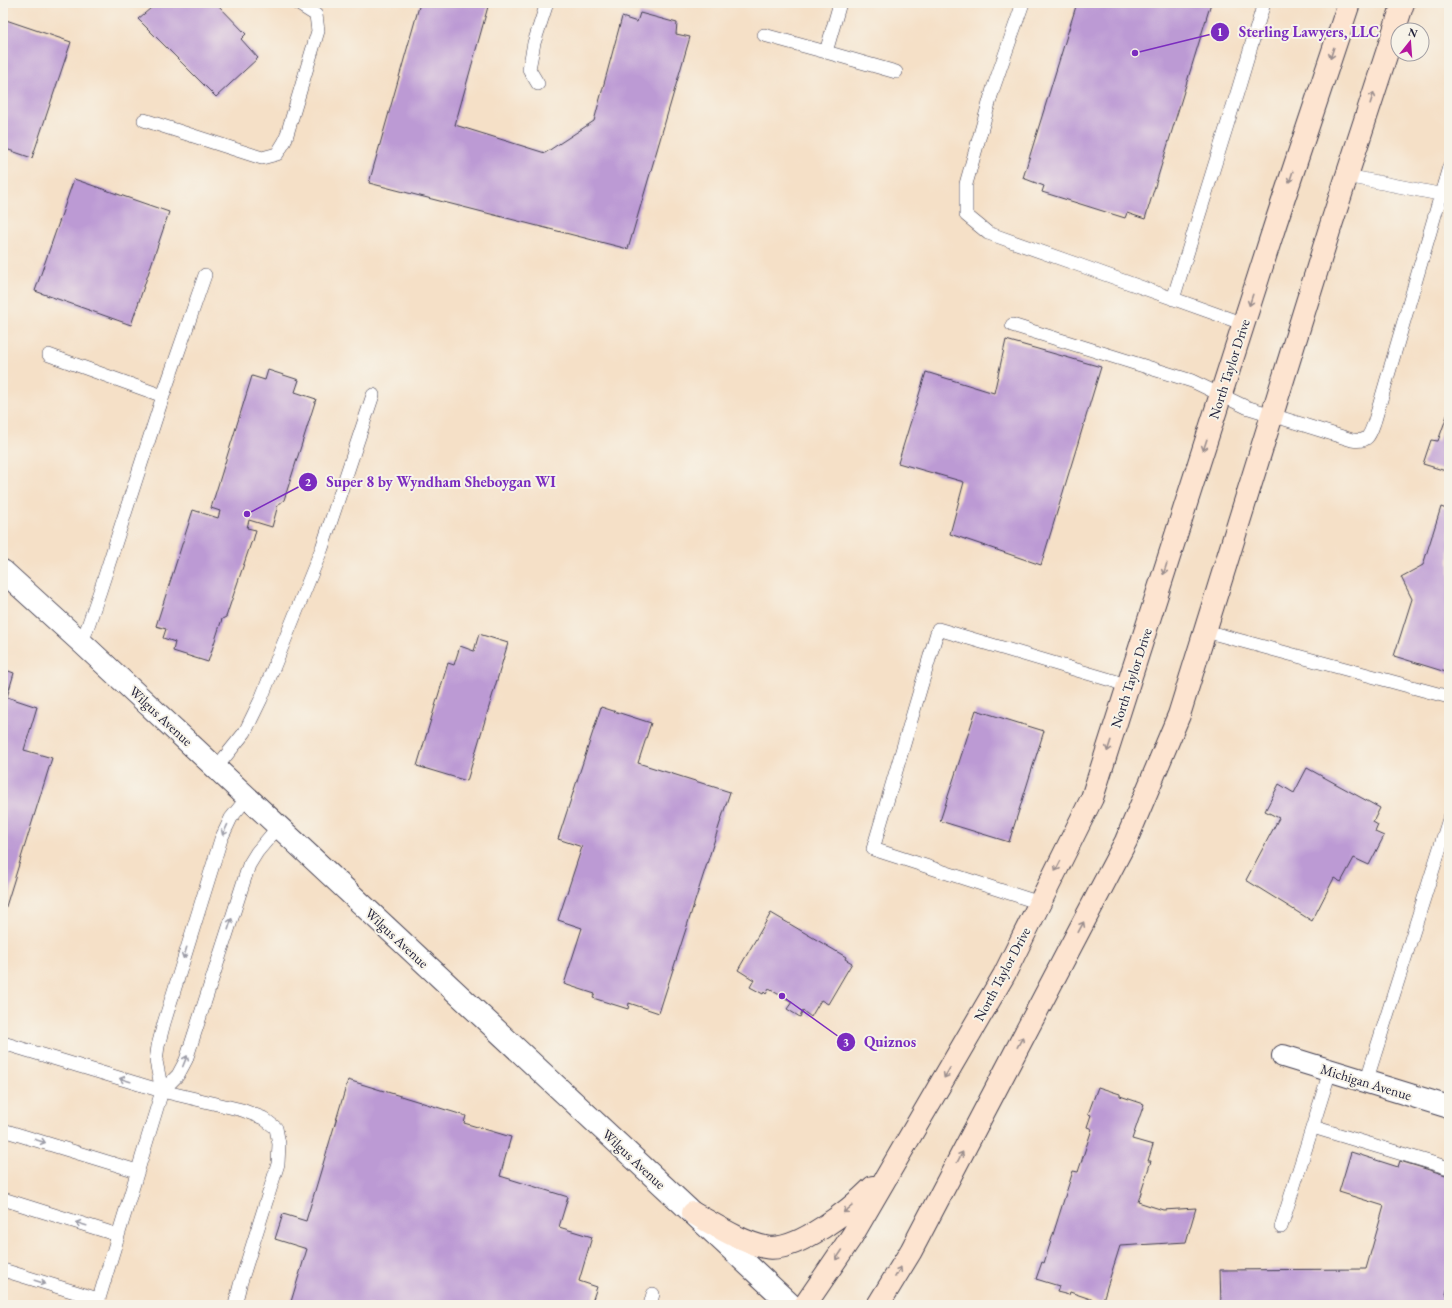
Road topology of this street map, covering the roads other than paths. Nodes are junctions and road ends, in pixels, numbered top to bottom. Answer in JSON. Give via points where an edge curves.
{"nodes":[{"id":1,"x":297,"y":3,"type":"edge"},
{"id":2,"x":547,"y":3,"type":"edge"},
{"id":3,"x":840,"y":3,"type":"edge"},
{"id":4,"x":1023,"y":3,"type":"edge"},
{"id":5,"x":1264,"y":3,"type":"edge"},
{"id":6,"x":1349,"y":3,"type":"edge"},
{"id":7,"x":1403,"y":3,"type":"edge"},
{"id":8,"x":764,"y":34,"type":"dead end"},
{"id":9,"x":826,"y":52,"type":"junction"},
{"id":10,"x":896,"y":72,"type":"dead end"},
{"id":11,"x":538,"y":84,"type":"dead end"},
{"id":12,"x":144,"y":120,"type":"dead end"},
{"id":13,"x":1449,"y":168,"type":"edge"},
{"id":14,"x":1347,"y":176,"type":"junction"},
{"id":15,"x":1445,"y":194,"type":"edge"},
{"id":16,"x":205,"y":275,"type":"dead end"},
{"id":17,"x":1172,"y":298,"type":"junction"},
{"id":18,"x":1244,"y":324,"type":"junction"},
{"id":19,"x":1012,"y":326,"type":"dead end"},
{"id":20,"x":48,"y":355,"type":"dead end"},
{"id":21,"x":373,"y":395,"type":"dead end"},
{"id":22,"x":1221,"y":395,"type":"junction"},
{"id":23,"x":163,"y":396,"type":"junction"},
{"id":24,"x":1272,"y":416,"type":"junction"},
{"id":25,"x":3,"y":571,"type":"edge"},
{"id":26,"x":1205,"y":632,"type":"junction"},
{"id":27,"x":82,"y":643,"type":"junction"},
{"id":28,"x":1128,"y":687,"type":"junction"},
{"id":29,"x":1449,"y":697,"type":"edge"},
{"id":30,"x":216,"y":768,"type":"junction"},
{"id":31,"x":248,"y":798,"type":"junction"},
{"id":32,"x":1449,"y":819,"type":"edge"},
{"id":33,"x":278,"y":827,"type":"junction"},
{"id":34,"x":1040,"y":903,"type":"junction"},
{"id":35,"x":3,"y":1043,"type":"edge"},
{"id":36,"x":1283,"y":1056,"type":"dead end"},
{"id":37,"x":1330,"y":1070,"type":"junction"},
{"id":38,"x":1366,"y":1082,"type":"junction"},
{"id":39,"x":162,"y":1091,"type":"junction"},
{"id":40,"x":1449,"y":1107,"type":"edge"},
{"id":41,"x":1313,"y":1127,"type":"junction"},
{"id":42,"x":3,"y":1130,"type":"edge"},
{"id":43,"x":895,"y":1162,"type":"junction"},
{"id":44,"x":1449,"y":1168,"type":"edge"},
{"id":45,"x":137,"y":1171,"type":"junction"},
{"id":46,"x":3,"y":1200,"type":"edge"},
{"id":47,"x":693,"y":1213,"type":"junction"},
{"id":48,"x":1281,"y":1227,"type":"dead end"},
{"id":49,"x":118,"y":1235,"type":"junction"},
{"id":50,"x":3,"y":1270,"type":"edge"},
{"id":51,"x":97,"y":1302,"type":"edge"},
{"id":52,"x":235,"y":1305,"type":"edge"},
{"id":53,"x":791,"y":1305,"type":"edge"},
{"id":54,"x":805,"y":1305,"type":"edge"},
{"id":55,"x":878,"y":1305,"type":"edge"}],
"edges":[{"from":1,"to":12,"type":"lane","via":[[316,15],[318,31],[285,141],[277,154],[262,158]]},
{"from":2,"to":11,"type":"lane","via":[[534,43],[529,69]]},
{"from":3,"to":9,"type":"lane"},
{"from":4,"to":17,"type":"lane","via":[[993,89],[966,184],[966,216],[988,233]]},
{"from":5,"to":17,"type":"lane"},
{"from":6,"to":18,"type":"main road","name":"North Taylor Drive","one_way":true},
{"from":14,"to":7,"type":"main road","one_way":true},
{"from":8,"to":9,"type":"lane"},
{"from":9,"to":10,"type":"lane"},
{"from":13,"to":15,"type":"lane"},
{"from":14,"to":15,"type":"lane"},
{"from":14,"to":24,"type":"main road"},
{"from":15,"to":24,"type":"lane","via":[[1368,437],[1364,440],[1352,440]]},
{"from":16,"to":23,"type":"lane"},
{"from":17,"to":18,"type":"lane"},
{"from":18,"to":22,"type":"main road","name":"North Taylor Drive"},
{"from":19,"to":22,"type":"lane","via":[[1192,381]]},
{"from":20,"to":23,"type":"lane"},
{"from":21,"to":30,"type":"lane","via":[[322,548],[261,699],[245,732]]},
{"from":22,"to":24,"type":"lane"},
{"from":22,"to":28,"type":"main road","name":"North Taylor Drive","one_way":true},
{"from":23,"to":27,"type":"lane"},
{"from":24,"to":26,"type":"main road"},
{"from":25,"to":27,"type":"street","name":"Wilgus Avenue"},
{"from":26,"to":29,"type":"lane"},
{"from":55,"to":26,"type":"main road","one_way":true,"via":[[911,1251],[1126,841],[1179,715]]},
{"from":27,"to":30,"type":"street","name":"Wilgus Avenue"},
{"from":28,"to":34,"type":"main road","name":"North Taylor Drive","one_way":true,"via":[[1092,798]]},
{"from":28,"to":34,"type":"lane","via":[[938,629],[873,849]]},
{"from":30,"to":31,"type":"street","name":"Wilgus Avenue"},
{"from":31,"to":33,"type":"street","name":"Wilgus Avenue"},
{"from":31,"to":39,"type":"lane","one_way":true,"via":[[231,818],[221,839],[164,1023],[156,1061]]},
{"from":32,"to":38,"type":"lane"},
{"from":39,"to":33,"type":"lane","one_way":true,"via":[[178,1075],[186,1060],[249,865]]},
{"from":33,"to":47,"type":"street","name":"Wilgus Avenue"},
{"from":34,"to":43,"type":"main road","name":"North Taylor Drive","one_way":true,"via":[[1004,975]]},
{"from":39,"to":35,"type":"lane","one_way":true},
{"from":36,"to":37,"type":"street","name":"Michigan Avenue"},
{"from":37,"to":38,"type":"street","name":"Michigan Avenue"},
{"from":37,"to":41,"type":"lane"},
{"from":38,"to":40,"type":"street","name":"Michigan Avenue"},
{"from":39,"to":45,"type":"lane"},
{"from":39,"to":52,"type":"lane","via":[[242,1110],[264,1118],[276,1128],[280,1144],[278,1164]]},
{"from":41,"to":44,"type":"lane"},
{"from":41,"to":48,"type":"lane"},
{"from":42,"to":45,"type":"lane","one_way":true},
{"from":43,"to":47,"type":"main road","one_way":true,"via":[[872,1189],[836,1219],[804,1238],[777,1247],[753,1243]]},
{"from":43,"to":54,"type":"main road","name":"North Taylor Drive","one_way":true,"via":[[852,1236]]},
{"from":45,"to":49,"type":"lane"},
{"from":49,"to":46,"type":"lane","one_way":true},
{"from":47,"to":53,"type":"street","name":"Wilgus Avenue"},
{"from":49,"to":51,"type":"lane"},
{"from":50,"to":51,"type":"lane","one_way":true}]}
